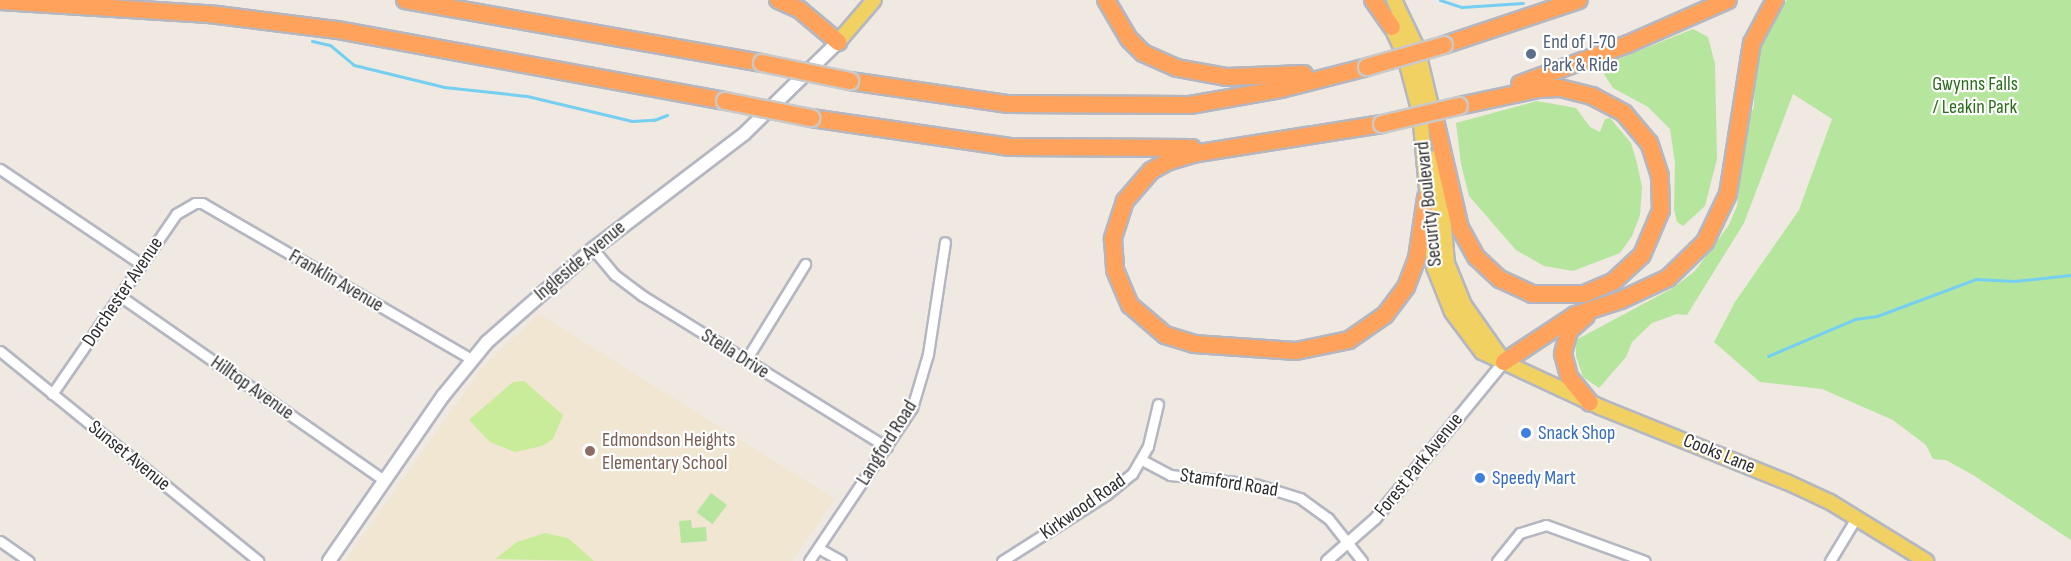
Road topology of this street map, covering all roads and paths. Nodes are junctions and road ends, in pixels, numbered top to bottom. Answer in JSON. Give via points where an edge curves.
{"nodes":[{"id":1,"x":405,"y":0,"type":"edge"},
{"id":2,"x":778,"y":0,"type":"edge"},
{"id":3,"x":874,"y":0,"type":"edge"},
{"id":4,"x":1106,"y":0,"type":"edge"},
{"id":5,"x":1373,"y":0,"type":"edge"},
{"id":6,"x":1378,"y":0,"type":"edge"},
{"id":7,"x":1394,"y":0,"type":"edge"},
{"id":8,"x":1579,"y":0,"type":"edge"},
{"id":9,"x":1728,"y":0,"type":"edge"},
{"id":10,"x":1775,"y":0,"type":"edge"},
{"id":11,"x":0,"y":1,"type":"edge"},
{"id":12,"x":1392,"y":27,"type":"junction"},
{"id":13,"x":838,"y":42,"type":"junction"},
{"id":14,"x":1367,"y":67,"type":"junction"},
{"id":15,"x":1460,"y":106,"type":"junction"},
{"id":16,"x":1434,"y":111,"type":"junction"},
{"id":17,"x":1242,"y":147,"type":"junction"},
{"id":18,"x":0,"y":169,"type":"edge"},
{"id":19,"x":1426,"y":198,"type":"junction"},
{"id":20,"x":202,"y":203,"type":"joint"},
{"id":21,"x":945,"y":242,"type":"dead end"},
{"id":22,"x":593,"y":249,"type":"junction"},
{"id":23,"x":141,"y":264,"type":"junction"},
{"id":24,"x":805,"y":264,"type":"dead end"},
{"id":25,"x":120,"y":296,"type":"junction"},
{"id":26,"x":1601,"y":307,"type":"junction"},
{"id":27,"x":0,"y":351,"type":"edge"},
{"id":28,"x":471,"y":359,"type":"junction"},
{"id":29,"x":746,"y":360,"type":"junction"},
{"id":30,"x":1504,"y":362,"type":"junction"},
{"id":31,"x":52,"y":394,"type":"junction"},
{"id":32,"x":1590,"y":403,"type":"junction"},
{"id":33,"x":1158,"y":404,"type":"dead end"},
{"id":34,"x":887,"y":447,"type":"junction"},
{"id":35,"x":1142,"y":460,"type":"junction"},
{"id":36,"x":384,"y":480,"type":"junction"},
{"id":37,"x":1856,"y":518,"type":"junction"},
{"id":38,"x":0,"y":541,"type":"edge"},
{"id":39,"x":1349,"y":545,"type":"junction"},
{"id":40,"x":818,"y":548,"type":"junction"},
{"id":41,"x":29,"y":561,"type":"edge"},
{"id":42,"x":258,"y":561,"type":"edge"},
{"id":43,"x":329,"y":561,"type":"edge"},
{"id":44,"x":809,"y":561,"type":"edge"},
{"id":45,"x":841,"y":561,"type":"edge"},
{"id":46,"x":1002,"y":561,"type":"edge"},
{"id":47,"x":1328,"y":561,"type":"edge"},
{"id":48,"x":1362,"y":561,"type":"edge"},
{"id":49,"x":1497,"y":561,"type":"edge"},
{"id":50,"x":1645,"y":561,"type":"edge"},
{"id":51,"x":1830,"y":561,"type":"edge"},
{"id":52,"x":1926,"y":561,"type":"edge"}],
"edges":[{"from":1,"to":14,"type":"highway","bridge":true,"via":[[850,81],[1008,104],[1136,107],[1212,103]]},
{"from":2,"to":13,"type":"highway","via":[[800,10]]},
{"from":3,"to":13,"type":"main road","name":"Ingleside Avenue"},
{"from":4,"to":14,"type":"highway","via":[[1129,39],[1143,52],[1177,68],[1253,78]]},
{"from":5,"to":12,"type":"highway"},
{"from":6,"to":12,"type":"main road","name":"Security Boulevard"},
{"from":7,"to":16,"type":"main road","name":"Security Boulevard","via":[[1417,48]]},
{"from":8,"to":14,"type":"highway","bridge":true},
{"from":9,"to":15,"type":"highway","via":[[1628,44]]},
{"from":10,"to":26,"type":"highway","via":[[1760,22],[1746,64],[1728,194],[1715,226],[1695,254],[1668,278]]},
{"from":11,"to":17,"type":"highway","bridge":true,"via":[[197,13],[338,30],[811,118],[1010,147]]},
{"from":12,"to":19,"type":"main road","name":"Security Boulevard","via":[[1404,53],[1420,113]]},
{"from":13,"to":22,"type":"main road","name":"Ingleside Avenue","via":[[744,134]]},
{"from":15,"to":16,"type":"highway","via":[[1559,88],[1592,96],[1624,113],[1649,143],[1660,176],[1659,219],[1642,255],[1614,281],[1584,294],[1532,294],[1500,279],[1476,257],[1460,228]]},
{"from":15,"to":17,"type":"highway","bridge":true,"via":[[1382,124]]},
{"from":16,"to":30,"type":"main road","name":"Security Boulevard","via":[[1447,263],[1464,305]]},
{"from":17,"to":19,"type":"highway","via":[[1167,162],[1136,185],[1119,213],[1113,239],[1119,282],[1141,318],[1178,340],[1296,351],[1334,345],[1362,334],[1385,315],[1406,287],[1417,258]]},
{"from":18,"to":23,"type":"street"},
{"from":19,"to":30,"type":"main road","name":"Security Boulevard","via":[[1430,248],[1442,292],[1482,352]]},
{"from":20,"to":23,"type":"street","name":"Dorchester Avenue","via":[[182,209]]},
{"from":20,"to":28,"type":"street","name":"Franklin Avenue"},
{"from":21,"to":34,"type":"street","name":"Langford Road","via":[[924,375],[912,408]]},
{"from":22,"to":28,"type":"main road","name":"Ingleside Avenue"},
{"from":22,"to":29,"type":"street","name":"Stella Drive","via":[[624,283]]},
{"from":23,"to":25,"type":"street","name":"Dorchester Avenue"},
{"from":24,"to":29,"type":"street"},
{"from":25,"to":31,"type":"street","name":"Dorchester Avenue"},
{"from":25,"to":36,"type":"street","name":"Hilltop Avenue"},
{"from":26,"to":30,"type":"highway","via":[[1557,324]]},
{"from":26,"to":32,"type":"highway","via":[[1569,331],[1563,354],[1569,377]]},
{"from":27,"to":31,"type":"street","name":"Sunset Avenue"},
{"from":28,"to":36,"type":"main road","name":"Ingleside Avenue"},
{"from":29,"to":34,"type":"street","name":"Stella Drive"},
{"from":30,"to":32,"type":"main road","name":"Cooks Lane"},
{"from":30,"to":39,"type":"street","name":"Forest Park Avenue","via":[[1375,519]]},
{"from":31,"to":42,"type":"street","name":"Sunset Avenue"},
{"from":32,"to":37,"type":"main road","name":"Cooks Lane","via":[[1787,482]]},
{"from":33,"to":35,"type":"street","name":"Kirkwood Road"},
{"from":34,"to":40,"type":"street","name":"Langford Road"},
{"from":35,"to":39,"type":"street","name":"Stamford Road","via":[[1170,475],[1255,484],[1286,492],[1315,507]]},
{"from":35,"to":46,"type":"street","name":"Kirkwood Road","via":[[1107,494]]},
{"from":36,"to":43,"type":"main road","name":"Ingleside Avenue"},
{"from":37,"to":51,"type":"street"},
{"from":37,"to":52,"type":"main road","name":"Cooks Lane"},
{"from":38,"to":41,"type":"street"},
{"from":39,"to":47,"type":"street","name":"Forest Park Avenue"},
{"from":39,"to":48,"type":"street","name":"Stamford Road"},
{"from":40,"to":44,"type":"street","name":"Langford Road"},
{"from":40,"to":45,"type":"street"},
{"from":49,"to":50,"type":"street","via":[[1520,533],[1545,525]]}]}
